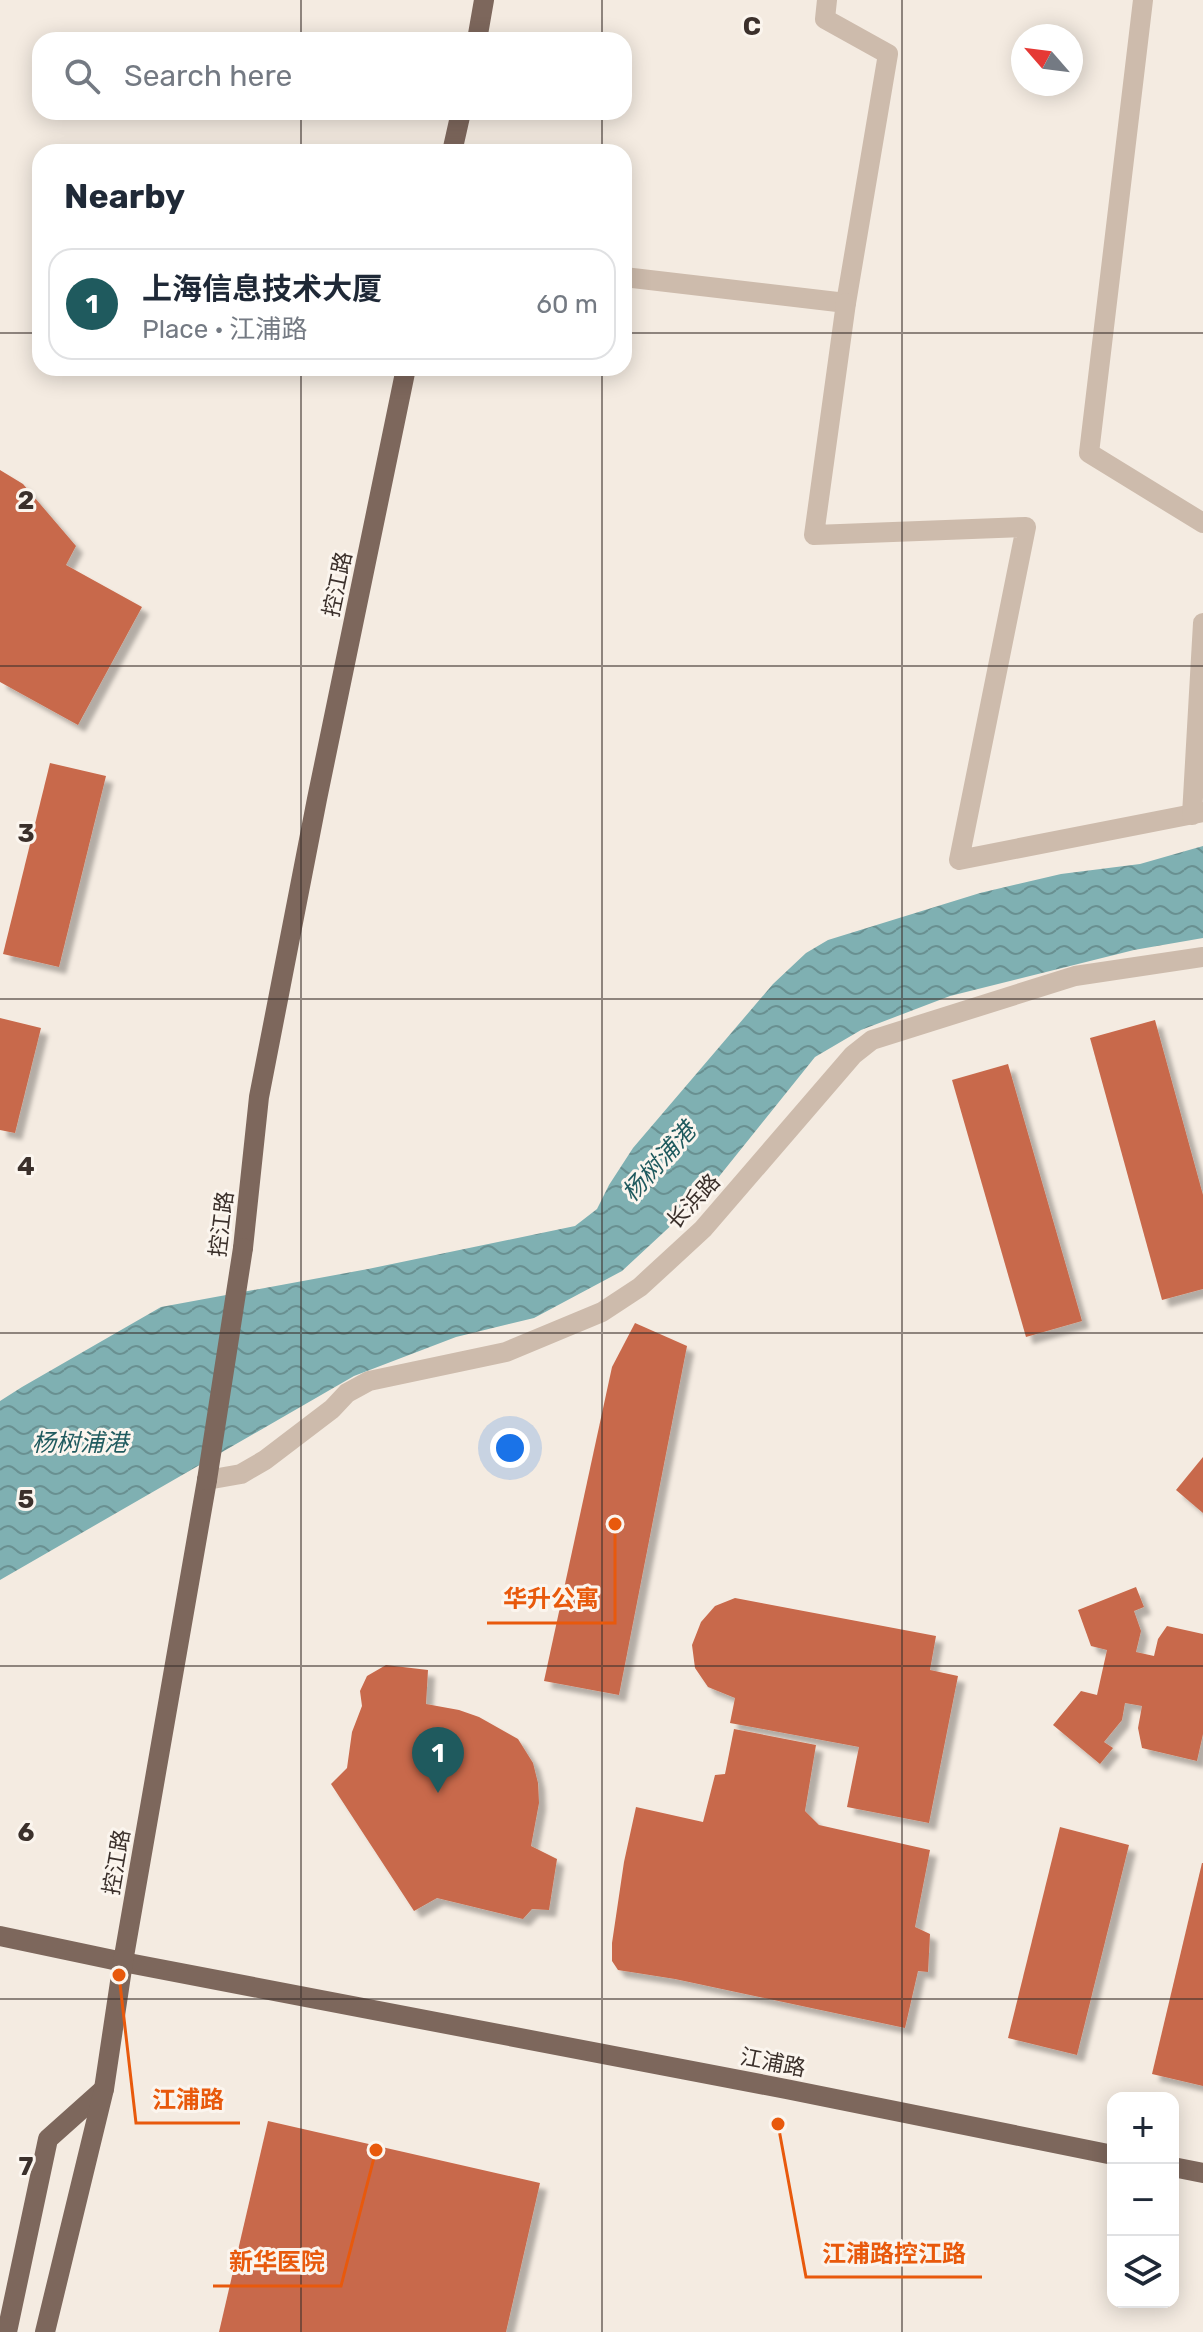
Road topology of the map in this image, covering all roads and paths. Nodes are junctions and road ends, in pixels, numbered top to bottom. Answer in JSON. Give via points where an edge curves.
{"nodes":[{"id":1,"x":484,"y":0,"type":"edge"},
{"id":2,"x":827,"y":0,"type":"edge"},
{"id":3,"x":1143,"y":0,"type":"edge"},
{"id":4,"x":478,"y":32,"type":"edge"},
{"id":5,"x":459,"y":120,"type":"edge"},
{"id":6,"x":454,"y":144,"type":"edge"},
{"id":7,"x":632,"y":278,"type":"edge"},
{"id":8,"x":846,"y":303,"type":"junction"},
{"id":9,"x":404,"y":376,"type":"edge"},
{"id":10,"x":1203,"y":523,"type":"edge"},
{"id":11,"x":1203,"y":623,"type":"edge"},
{"id":12,"x":1197,"y":814,"type":"edge"},
{"id":13,"x":1203,"y":957,"type":"edge"},
{"id":14,"x":207,"y":1480,"type":"junction"},
{"id":15,"x":0,"y":1936,"type":"edge"},
{"id":16,"x":123,"y":1962,"type":"junction"},
{"id":17,"x":104,"y":2089,"type":"junction"},
{"id":18,"x":1107,"y":2154,"type":"edge"},
{"id":19,"x":1179,"y":2168,"type":"edge"},
{"id":20,"x":1203,"y":2173,"type":"edge"},
{"id":21,"x":7,"y":2332,"type":"edge"},
{"id":22,"x":45,"y":2332,"type":"edge"}],
"edges":[{"from":1,"to":4,"type":"main road"},
{"from":2,"to":8,"type":"street","via":[[825,19],[888,54]]},
{"from":3,"to":10,"type":"street","via":[[1089,453]]},
{"from":5,"to":6,"type":"main road"},
{"from":7,"to":8,"type":"street"},
{"from":8,"to":12,"type":"street","via":[[814,535],[1026,527],[959,860]]},
{"from":9,"to":14,"type":"main road","name":"控江路","bridge":true,"via":[[259,1097],[243,1248]]},
{"from":11,"to":12,"type":"street"},
{"from":13,"to":14,"type":"street","name":"长浜路","via":[[1075,976],[872,1040],[853,1055],[703,1229],[640,1287],[602,1312],[506,1352],[369,1381],[265,1460],[241,1474]]},
{"from":14,"to":16,"type":"main road","name":"控江路"},
{"from":15,"to":16,"type":"main road","name":"江浦路"},
{"from":16,"to":17,"type":"main road","name":"控江路"},
{"from":16,"to":18,"type":"main road","name":"江浦路"},
{"from":17,"to":21,"type":"main road","via":[[48,2139]]},
{"from":17,"to":22,"type":"main road","name":"控江路"},
{"from":19,"to":20,"type":"main road"}]}
